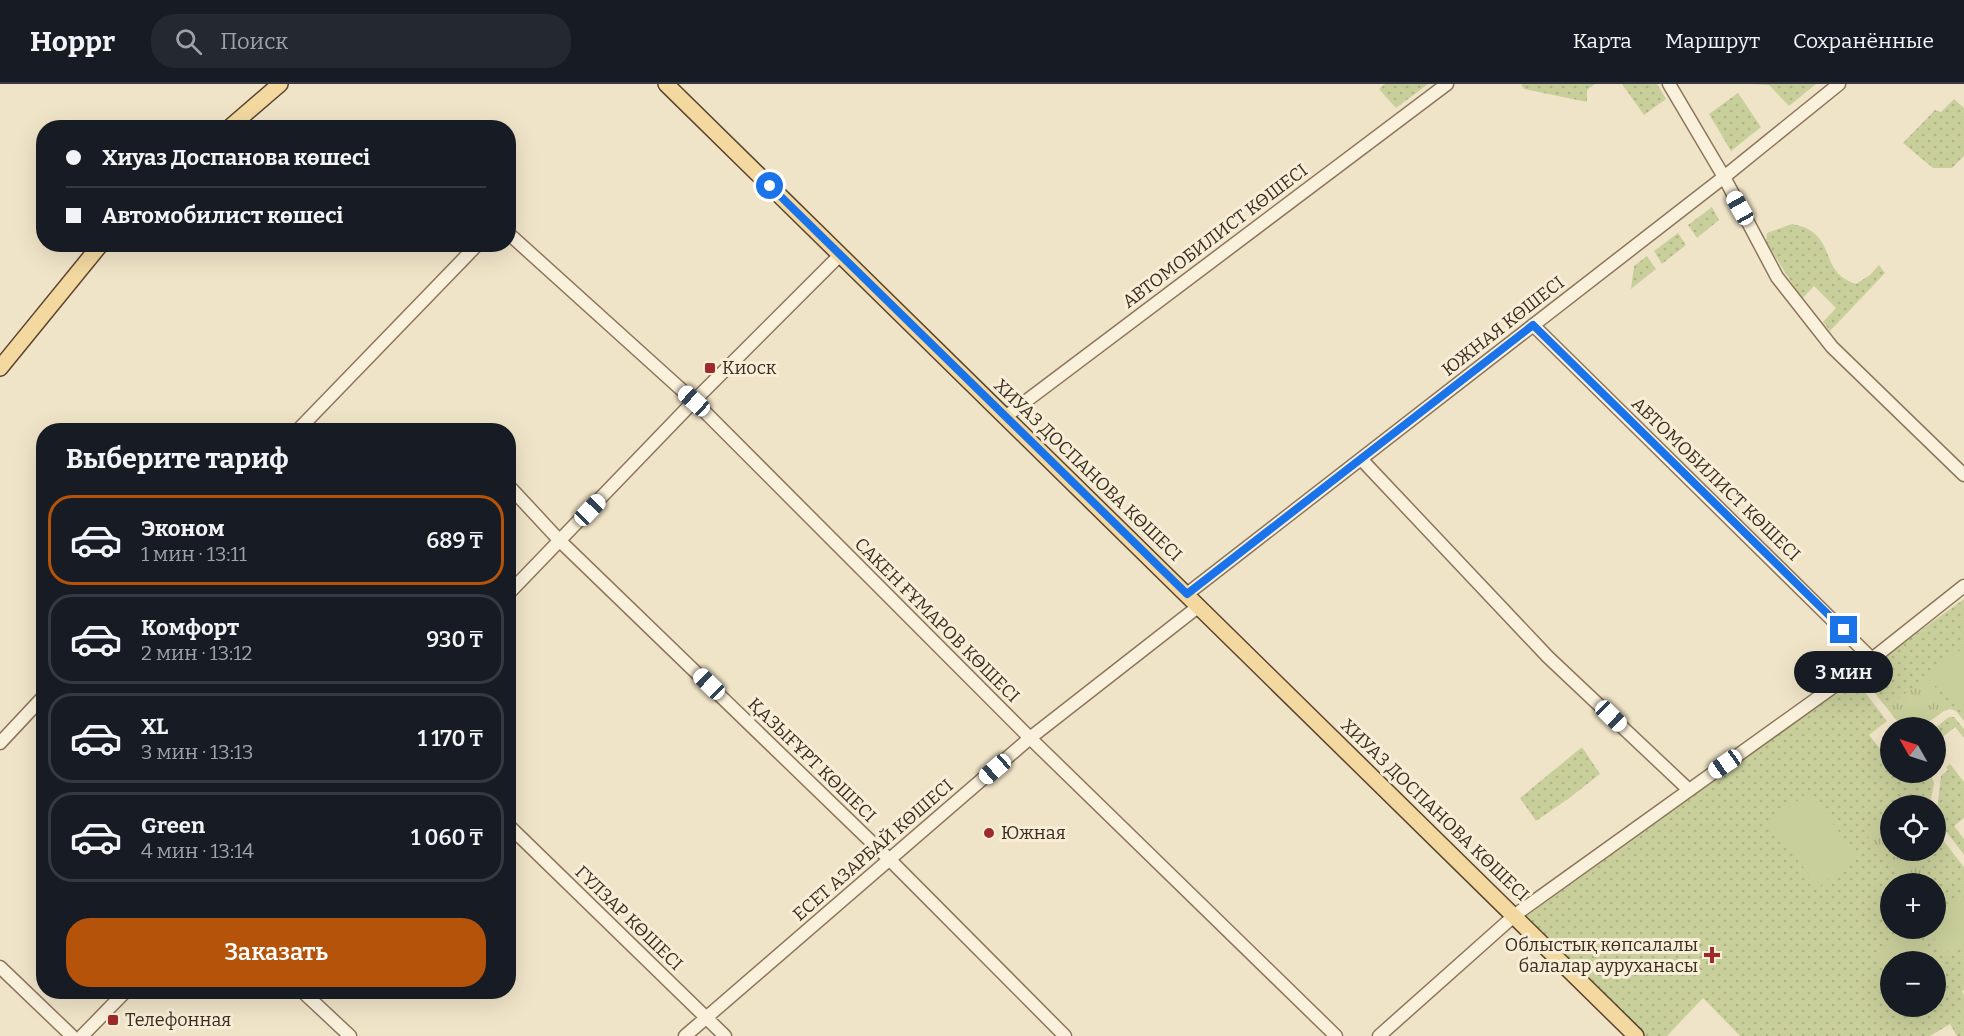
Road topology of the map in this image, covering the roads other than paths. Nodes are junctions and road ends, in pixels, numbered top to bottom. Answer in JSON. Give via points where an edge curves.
{"nodes":[{"id":1,"x":280,"y":84,"type":"edge"},
{"id":2,"x":666,"y":84,"type":"edge"},
{"id":3,"x":1447,"y":84,"type":"edge"},
{"id":4,"x":1669,"y":84,"type":"edge"},
{"id":5,"x":1839,"y":84,"type":"edge"},
{"id":6,"x":238,"y":120,"type":"edge"},
{"id":7,"x":1724,"y":177,"type":"junction"},
{"id":8,"x":516,"y":241,"type":"edge"},
{"id":9,"x":94,"y":252,"type":"edge"},
{"id":10,"x":470,"y":252,"type":"edge"},
{"id":11,"x":840,"y":255,"type":"junction"},
{"id":12,"x":1533,"y":325,"type":"junction"},
{"id":13,"x":0,"y":368,"type":"edge"},
{"id":14,"x":694,"y":401,"type":"junction"},
{"id":15,"x":1005,"y":417,"type":"junction"},
{"id":16,"x":305,"y":423,"type":"edge"},
{"id":17,"x":1361,"y":459,"type":"junction"},
{"id":18,"x":1964,"y":475,"type":"edge"},
{"id":19,"x":516,"y":494,"type":"edge"},
{"id":20,"x":560,"y":541,"type":"junction"},
{"id":21,"x":516,"y":586,"type":"edge"},
{"id":22,"x":1964,"y":586,"type":"edge"},
{"id":23,"x":1187,"y":594,"type":"junction"},
{"id":24,"x":1199,"y":606,"type":"junction"},
{"id":25,"x":1872,"y":659,"type":"junction"},
{"id":26,"x":36,"y":705,"type":"edge"},
{"id":27,"x":1030,"y":738,"type":"junction"},
{"id":28,"x":0,"y":743,"type":"edge"},
{"id":29,"x":1689,"y":790,"type":"junction"},
{"id":30,"x":516,"y":833,"type":"edge"},
{"id":31,"x":890,"y":860,"type":"junction"},
{"id":32,"x":1515,"y":915,"type":"junction"},
{"id":33,"x":0,"y":967,"type":"edge"},
{"id":34,"x":118,"y":999,"type":"edge"},
{"id":35,"x":310,"y":999,"type":"edge"},
{"id":36,"x":705,"y":1017,"type":"junction"},
{"id":37,"x":72,"y":1036,"type":"edge"},
{"id":38,"x":82,"y":1036,"type":"edge"},
{"id":39,"x":350,"y":1036,"type":"edge"},
{"id":40,"x":685,"y":1036,"type":"edge"},
{"id":41,"x":725,"y":1036,"type":"edge"},
{"id":42,"x":1065,"y":1036,"type":"edge"},
{"id":43,"x":1336,"y":1036,"type":"edge"},
{"id":44,"x":1379,"y":1036,"type":"edge"},
{"id":45,"x":1636,"y":1036,"type":"edge"}],
"edges":[{"from":1,"to":6,"type":"main road"},
{"from":2,"to":11,"type":"main road","name":"ХИУАЗ ДОСПАНОВА КӨШЕСІ"},
{"from":3,"to":15,"type":"street","name":"АВТОМОБИЛИСТ КӨШЕСІ"},
{"from":4,"to":7,"type":"street"},
{"from":5,"to":7,"type":"street","name":"ЮЖНАЯ КӨШЕСІ"},
{"from":7,"to":12,"type":"street","name":"ЮЖНАЯ КӨШЕСІ"},
{"from":7,"to":18,"type":"street","via":[[1777,277],[1832,347]]},
{"from":8,"to":14,"type":"street","name":"САКЕН ҒҰМАРОВ КӨШЕСІ"},
{"from":9,"to":13,"type":"main road"},
{"from":10,"to":16,"type":"street"},
{"from":11,"to":14,"type":"street"},
{"from":11,"to":15,"type":"main road","name":"ХИУАЗ ДОСПАНОВА КӨШЕСІ"},
{"from":12,"to":17,"type":"street","name":"ЮЖНАЯ КӨШЕСІ"},
{"from":12,"to":25,"type":"street","name":"АВТОМОБИЛИСТ КӨШЕСІ"},
{"from":14,"to":20,"type":"street"},
{"from":14,"to":27,"type":"street","name":"САКЕН ҒҰМАРОВ КӨШЕСІ"},
{"from":15,"to":23,"type":"main road","name":"ХИУАЗ ДОСПАНОВА КӨШЕСІ"},
{"from":17,"to":23,"type":"street","name":"ЮЖНАЯ КӨШЕСІ"},
{"from":17,"to":29,"type":"street","via":[[1548,657]]},
{"from":19,"to":20,"type":"street","name":"ҚАЗЫҒҰРТ КӨШЕСІ"},
{"from":20,"to":21,"type":"street"},
{"from":20,"to":31,"type":"street","name":"ҚАЗЫҒҰРТ КӨШЕСІ"},
{"from":22,"to":25,"type":"street"},
{"from":23,"to":24,"type":"main road","name":"ХИУАЗ ДОСПАНОВА КӨШЕСІ"},
{"from":24,"to":27,"type":"street","name":"ЕСЕТ АЗАРБАЙ КӨШЕСІ"},
{"from":24,"to":32,"type":"main road","name":"ХИУАЗ ДОСПАНОВА КӨШЕСІ"},
{"from":25,"to":29,"type":"street"},
{"from":26,"to":28,"type":"street"},
{"from":27,"to":31,"type":"street","name":"ЕСЕТ АЗАРБАЙ КӨШЕСІ"},
{"from":27,"to":43,"type":"street","name":"САКЕН ҒҰМАРОВ КӨШЕСІ"},
{"from":29,"to":32,"type":"street"},
{"from":30,"to":36,"type":"street","name":"ГҮЛЗАР КӨШЕСІ"},
{"from":31,"to":36,"type":"street","name":"ЕСЕТ АЗАРБАЙ КӨШЕСІ"},
{"from":31,"to":42,"type":"street","name":"ҚАЗЫҒҰРТ КӨШЕСІ"},
{"from":32,"to":44,"type":"street"},
{"from":32,"to":45,"type":"main road","name":"ХИУАЗ ДОСПАНОВА КӨШЕСІ"},
{"from":33,"to":37,"type":"street"},
{"from":34,"to":38,"type":"street"},
{"from":35,"to":39,"type":"street"},
{"from":36,"to":40,"type":"street","name":"ЕСЕТ АЗАРБАЙ КӨШЕСІ"},
{"from":36,"to":41,"type":"street","name":"ГҮЛЗАР КӨШЕСІ"}]}
